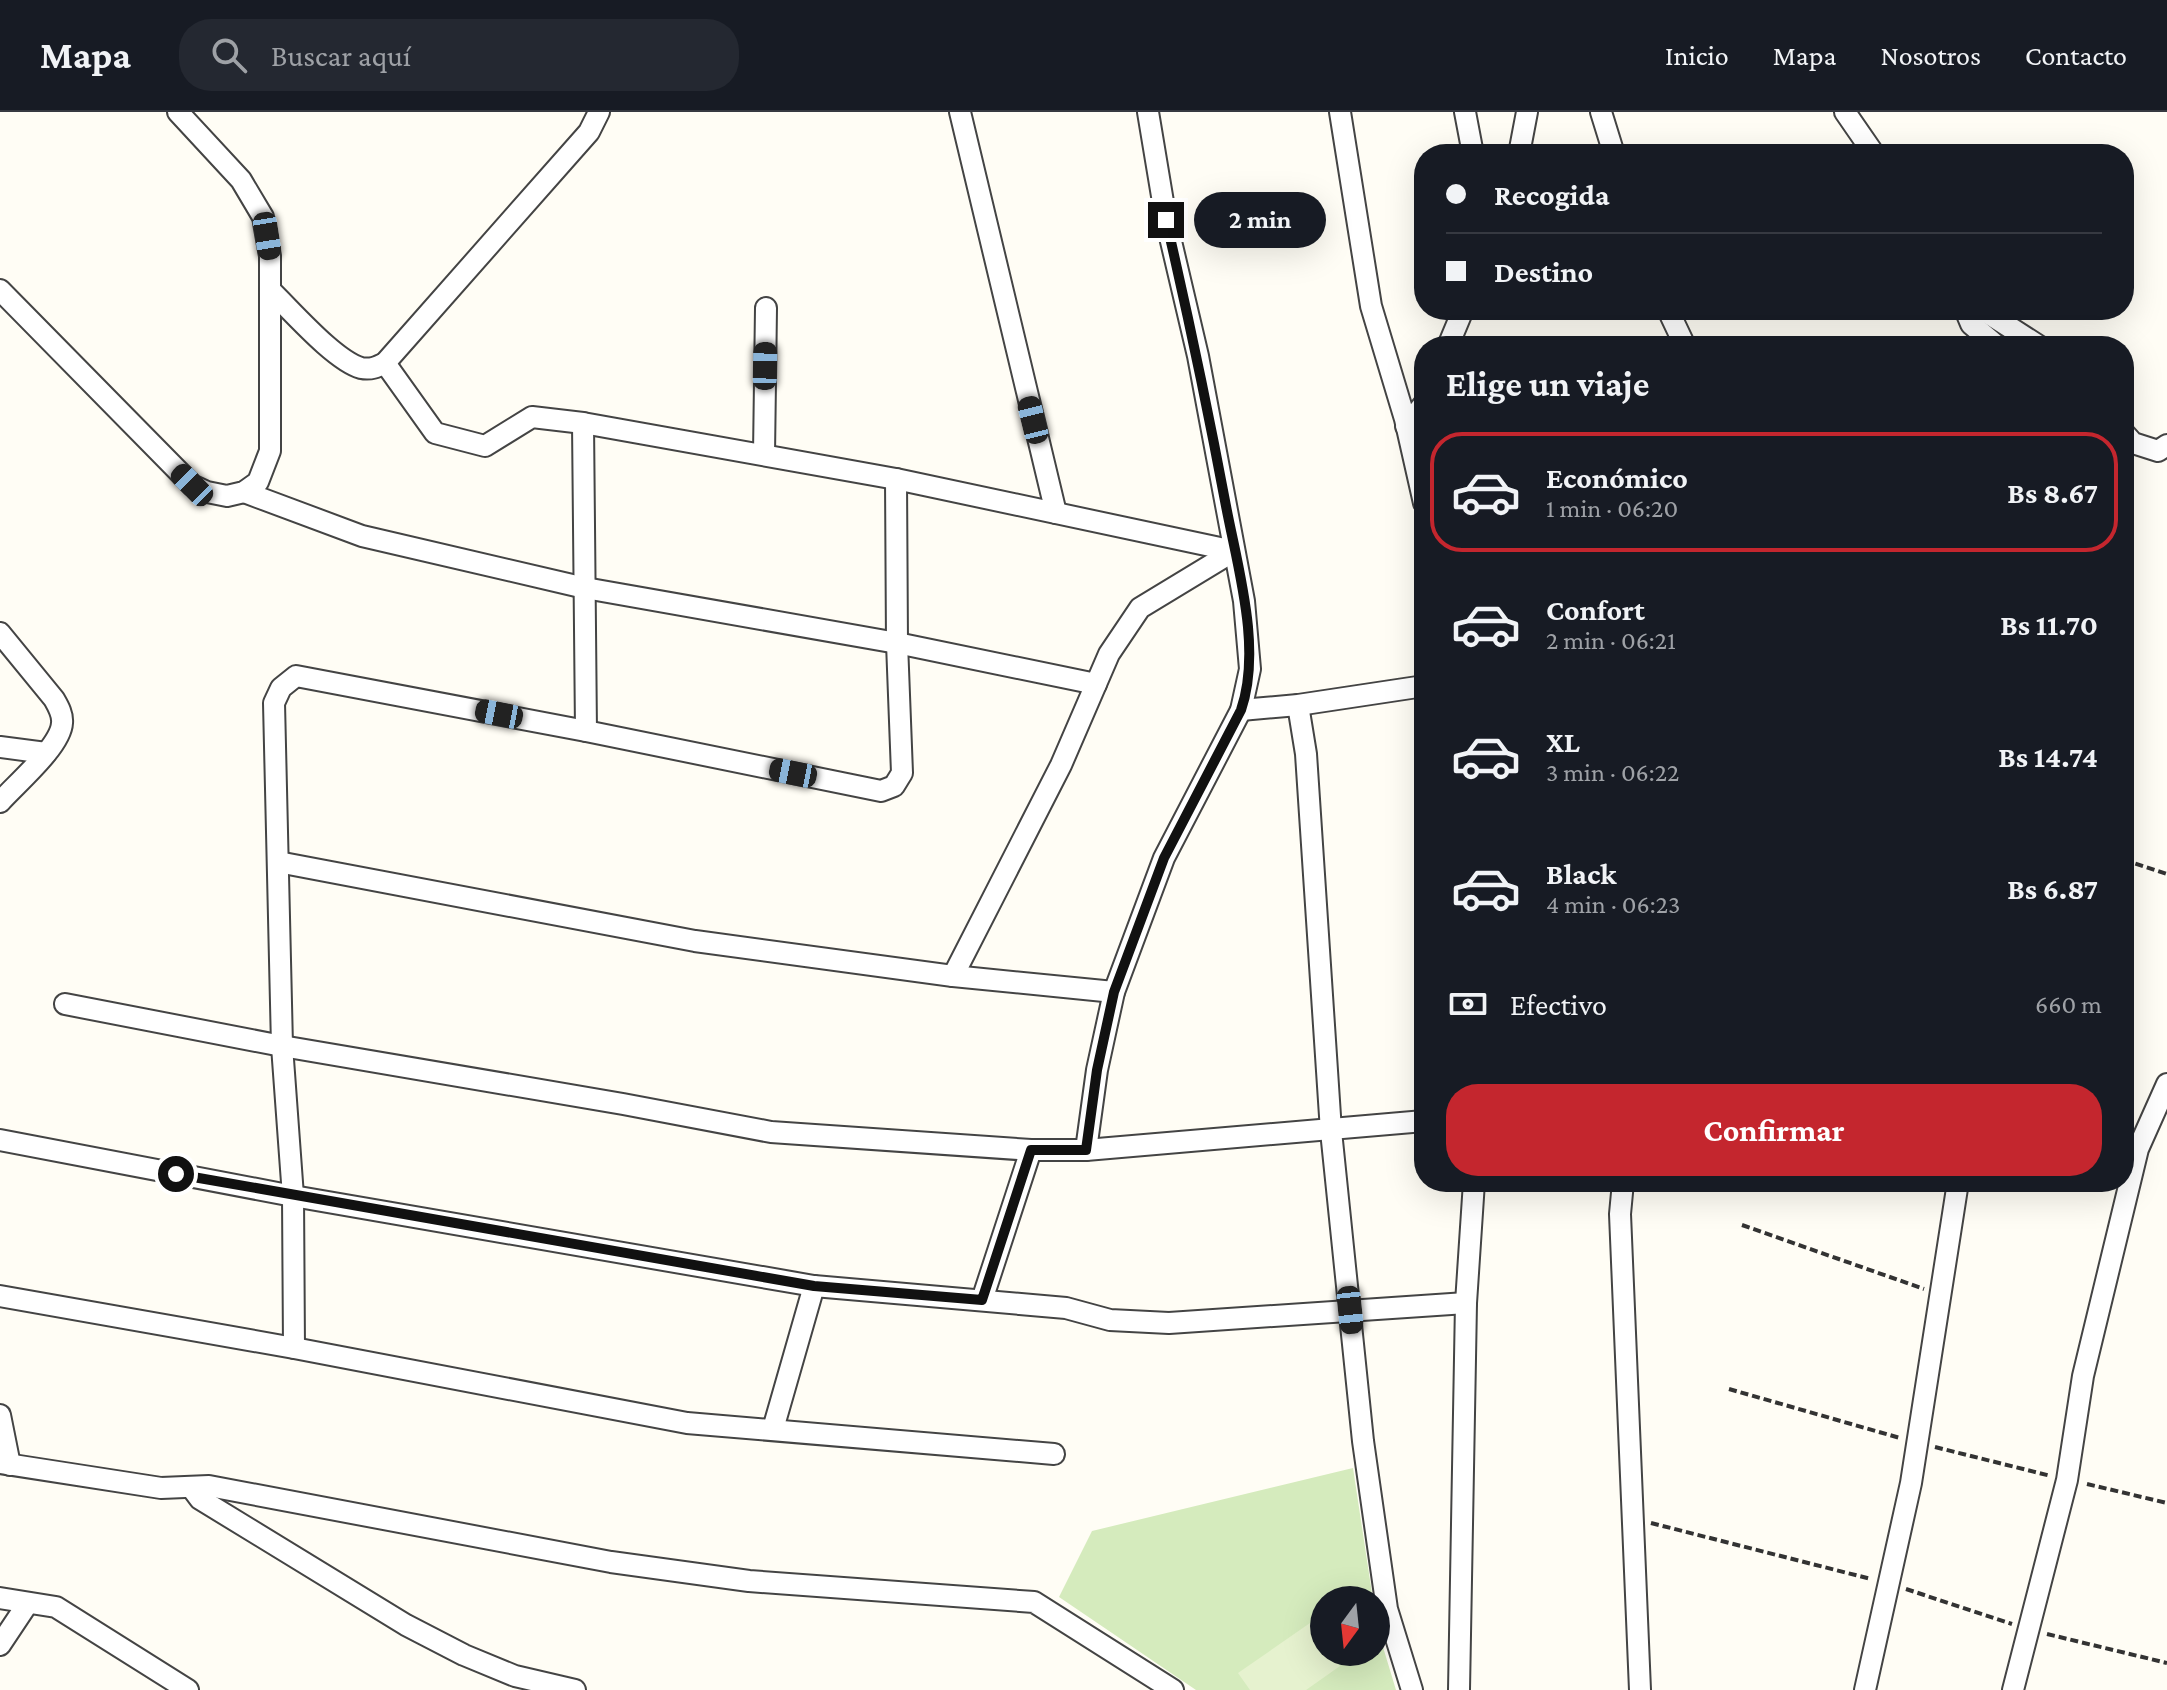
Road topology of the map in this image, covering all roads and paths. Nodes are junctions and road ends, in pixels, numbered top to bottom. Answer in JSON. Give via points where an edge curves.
{"nodes":[{"id":1,"x":178,"y":112,"type":"edge"},
{"id":2,"x":599,"y":112,"type":"edge"},
{"id":3,"x":960,"y":112,"type":"edge"},
{"id":4,"x":1148,"y":112,"type":"edge"},
{"id":5,"x":1340,"y":112,"type":"edge"},
{"id":6,"x":1465,"y":112,"type":"edge"},
{"id":7,"x":1527,"y":112,"type":"edge"},
{"id":8,"x":1601,"y":112,"type":"edge"},
{"id":9,"x":1845,"y":112,"type":"edge"},
{"id":10,"x":1471,"y":144,"type":"edge"},
{"id":11,"x":1521,"y":144,"type":"edge"},
{"id":12,"x":1611,"y":144,"type":"edge"},
{"id":13,"x":1867,"y":144,"type":"edge"},
{"id":14,"x":0,"y":290,"type":"edge"},
{"id":15,"x":270,"y":290,"type":"junction"},
{"id":16,"x":766,"y":308,"type":"dead end"},
{"id":17,"x":1969,"y":320,"type":"edge"},
{"id":18,"x":1999,"y":320,"type":"edge"},
{"id":19,"x":1985,"y":336,"type":"edge"},
{"id":20,"x":2023,"y":336,"type":"edge"},
{"id":21,"x":385,"y":363,"type":"junction"},
{"id":22,"x":1414,"y":416,"type":"edge"},
{"id":23,"x":583,"y":423,"type":"junction"},
{"id":24,"x":1406,"y":426,"type":"junction"},
{"id":25,"x":2134,"y":443,"type":"edge"},
{"id":26,"x":2167,"y":445,"type":"edge"},
{"id":27,"x":764,"y":454,"type":"junction"},
{"id":28,"x":1414,"y":460,"type":"edge"},
{"id":29,"x":896,"y":479,"type":"junction"},
{"id":30,"x":244,"y":492,"type":"junction"},
{"id":31,"x":1056,"y":513,"type":"junction"},
{"id":32,"x":1234,"y":551,"type":"junction"},
{"id":33,"x":585,"y":588,"type":"junction"},
{"id":34,"x":0,"y":633,"type":"edge"},
{"id":35,"x":897,"y":643,"type":"junction"},
{"id":36,"x":1096,"y":684,"type":"junction"},
{"id":37,"x":1414,"y":688,"type":"edge"},
{"id":38,"x":1298,"y":705,"type":"junction"},
{"id":39,"x":1241,"y":710,"type":"junction"},
{"id":40,"x":586,"y":731,"type":"junction"},
{"id":41,"x":0,"y":747,"type":"edge"},
{"id":42,"x":46,"y":753,"type":"junction"},
{"id":43,"x":0,"y":802,"type":"edge"},
{"id":44,"x":278,"y":862,"type":"junction"},
{"id":45,"x":2134,"y":863,"type":"edge"},
{"id":46,"x":2167,"y":874,"type":"edge"},
{"id":47,"x":953,"y":976,"type":"junction"},
{"id":48,"x":1114,"y":992,"type":"junction"},
{"id":49,"x":65,"y":1004,"type":"dead end"},
{"id":50,"x":282,"y":1046,"type":"junction"},
{"id":51,"x":2167,"y":1084,"type":"edge"},
{"id":52,"x":1414,"y":1122,"type":"edge"},
{"id":53,"x":1331,"y":1131,"type":"junction"},
{"id":54,"x":0,"y":1140,"type":"edge"},
{"id":55,"x":1031,"y":1150,"type":"junction"},
{"id":56,"x":1086,"y":1150,"type":"junction"},
{"id":57,"x":2134,"y":1166,"type":"edge"},
{"id":58,"x":1473,"y":1192,"type":"edge"},
{"id":59,"x":1622,"y":1192,"type":"edge"},
{"id":60,"x":1956,"y":1192,"type":"edge"},
{"id":61,"x":2128,"y":1192,"type":"edge"},
{"id":62,"x":293,"y":1196,"type":"junction"},
{"id":63,"x":1742,"y":1225,"type":"dead end"},
{"id":64,"x":814,"y":1286,"type":"junction"},
{"id":65,"x":1939,"y":1295,"type":"junction"},
{"id":66,"x":0,"y":1296,"type":"edge"},
{"id":67,"x":982,"y":1300,"type":"junction"},
{"id":68,"x":1466,"y":1303,"type":"junction"},
{"id":69,"x":1350,"y":1310,"type":"junction"},
{"id":70,"x":294,"y":1348,"type":"junction"},
{"id":71,"x":1729,"y":1389,"type":"dead end"},
{"id":72,"x":0,"y":1415,"type":"edge"},
{"id":73,"x":773,"y":1429,"type":"junction"},
{"id":74,"x":1917,"y":1442,"type":"junction"},
{"id":75,"x":1054,"y":1454,"type":"dead end"},
{"id":76,"x":5,"y":1464,"type":"edge"},
{"id":77,"x":2067,"y":1480,"type":"junction"},
{"id":78,"x":191,"y":1487,"type":"junction"},
{"id":79,"x":2167,"y":1503,"type":"edge"},
{"id":80,"x":0,"y":1598,"type":"edge"},
{"id":81,"x":28,"y":1603,"type":"junction"},
{"id":82,"x":0,"y":1645,"type":"edge"},
{"id":83,"x":188,"y":1690,"type":"edge"},
{"id":84,"x":575,"y":1690,"type":"edge"},
{"id":85,"x":1173,"y":1690,"type":"edge"},
{"id":86,"x":1412,"y":1690,"type":"edge"},
{"id":87,"x":1459,"y":1690,"type":"edge"},
{"id":88,"x":1640,"y":1690,"type":"edge"},
{"id":89,"x":1865,"y":1690,"type":"edge"},
{"id":90,"x":2013,"y":1690,"type":"edge"}],
"edges":[{"from":1,"to":15,"type":"street","via":[[241,180],[263,217]]},
{"from":2,"to":21,"type":"street","via":[[589,132]]},
{"from":3,"to":31,"type":"street"},
{"from":4,"to":32,"type":"street"},
{"from":5,"to":24,"type":"street","via":[[1371,306]]},
{"from":6,"to":10,"type":"street"},
{"from":7,"to":11,"type":"street"},
{"from":8,"to":12,"type":"street"},
{"from":9,"to":13,"type":"street"},
{"from":14,"to":30,"type":"street","via":[[192,485],[227,496]]},
{"from":15,"to":21,"type":"street","via":[[344,360],[364,369]]},
{"from":15,"to":30,"type":"street","via":[[270,451],[258,482]]},
{"from":16,"to":27,"type":"street"},
{"from":17,"to":19,"type":"street"},
{"from":18,"to":20,"type":"street"},
{"from":21,"to":23,"type":"street","via":[[435,433],[485,446],[532,417]]},
{"from":22,"to":24,"type":"street"},
{"from":23,"to":27,"type":"street"},
{"from":23,"to":33,"type":"street"},
{"from":24,"to":28,"type":"street"},
{"from":25,"to":26,"type":"street","via":[[2158,451]]},
{"from":27,"to":29,"type":"street"},
{"from":29,"to":31,"type":"street"},
{"from":29,"to":35,"type":"street"},
{"from":30,"to":33,"type":"street","via":[[362,536]]},
{"from":31,"to":32,"type":"street"},
{"from":32,"to":36,"type":"street","via":[[1140,608]]},
{"from":32,"to":39,"type":"street","via":[[1250,669]]},
{"from":33,"to":35,"type":"street"},
{"from":33,"to":40,"type":"street"},
{"from":34,"to":42,"type":"street","via":[[61,710],[59,735]]},
{"from":35,"to":36,"type":"street"},
{"from":35,"to":40,"type":"street","via":[[902,773],[894,786],[881,791]]},
{"from":36,"to":47,"type":"street","via":[[1061,765]]},
{"from":37,"to":38,"type":"street"},
{"from":38,"to":39,"type":"street"},
{"from":38,"to":53,"type":"street","via":[[1306,754]]},
{"from":39,"to":48,"type":"street","via":[[1164,858]]},
{"from":40,"to":44,"type":"street","via":[[296,676],[281,688],[274,703]]},
{"from":41,"to":42,"type":"street"},
{"from":42,"to":43,"type":"street"},
{"from":44,"to":47,"type":"street","via":[[665,936]]},
{"from":44,"to":50,"type":"street"},
{"from":45,"to":46,"type":"path"},
{"from":47,"to":48,"type":"street"},
{"from":48,"to":56,"type":"street"},
{"from":49,"to":50,"type":"street"},
{"from":50,"to":55,"type":"street","via":[[771,1132]]},
{"from":50,"to":62,"type":"street"},
{"from":51,"to":57,"type":"street"},
{"from":52,"to":53,"type":"street"},
{"from":53,"to":56,"type":"street"},
{"from":53,"to":69,"type":"street"},
{"from":54,"to":62,"type":"street"},
{"from":55,"to":56,"type":"street"},
{"from":55,"to":67,"type":"street"},
{"from":58,"to":68,"type":"street"},
{"from":59,"to":88,"type":"street"},
{"from":60,"to":65,"type":"street"},
{"from":61,"to":77,"type":"street","via":[[2083,1376]]},
{"from":62,"to":64,"type":"street"},
{"from":62,"to":70,"type":"street"},
{"from":63,"to":65,"type":"path"},
{"from":64,"to":67,"type":"street"},
{"from":64,"to":73,"type":"street"},
{"from":65,"to":74,"type":"street"},
{"from":66,"to":70,"type":"street"},
{"from":67,"to":69,"type":"street","via":[[1155,1322]]},
{"from":68,"to":69,"type":"street"},
{"from":68,"to":87,"type":"street"},
{"from":69,"to":86,"type":"street","via":[[1387,1609]]},
{"from":70,"to":73,"type":"street","via":[[687,1423]]},
{"from":71,"to":74,"type":"path"},
{"from":72,"to":76,"type":"street"},
{"from":73,"to":75,"type":"street"},
{"from":74,"to":77,"type":"path"},
{"from":74,"to":89,"type":"street"},
{"from":76,"to":78,"type":"street","via":[[161,1488]]},
{"from":77,"to":79,"type":"path"},
{"from":77,"to":90,"type":"street"},
{"from":78,"to":84,"type":"street","via":[[200,1499],[406,1625],[515,1676]]},
{"from":78,"to":85,"type":"street","via":[[209,1486],[687,1573],[1034,1602]]},
{"from":80,"to":81,"type":"street"},
{"from":81,"to":82,"type":"street"},
{"from":81,"to":83,"type":"street","via":[[56,1607]]}]}
